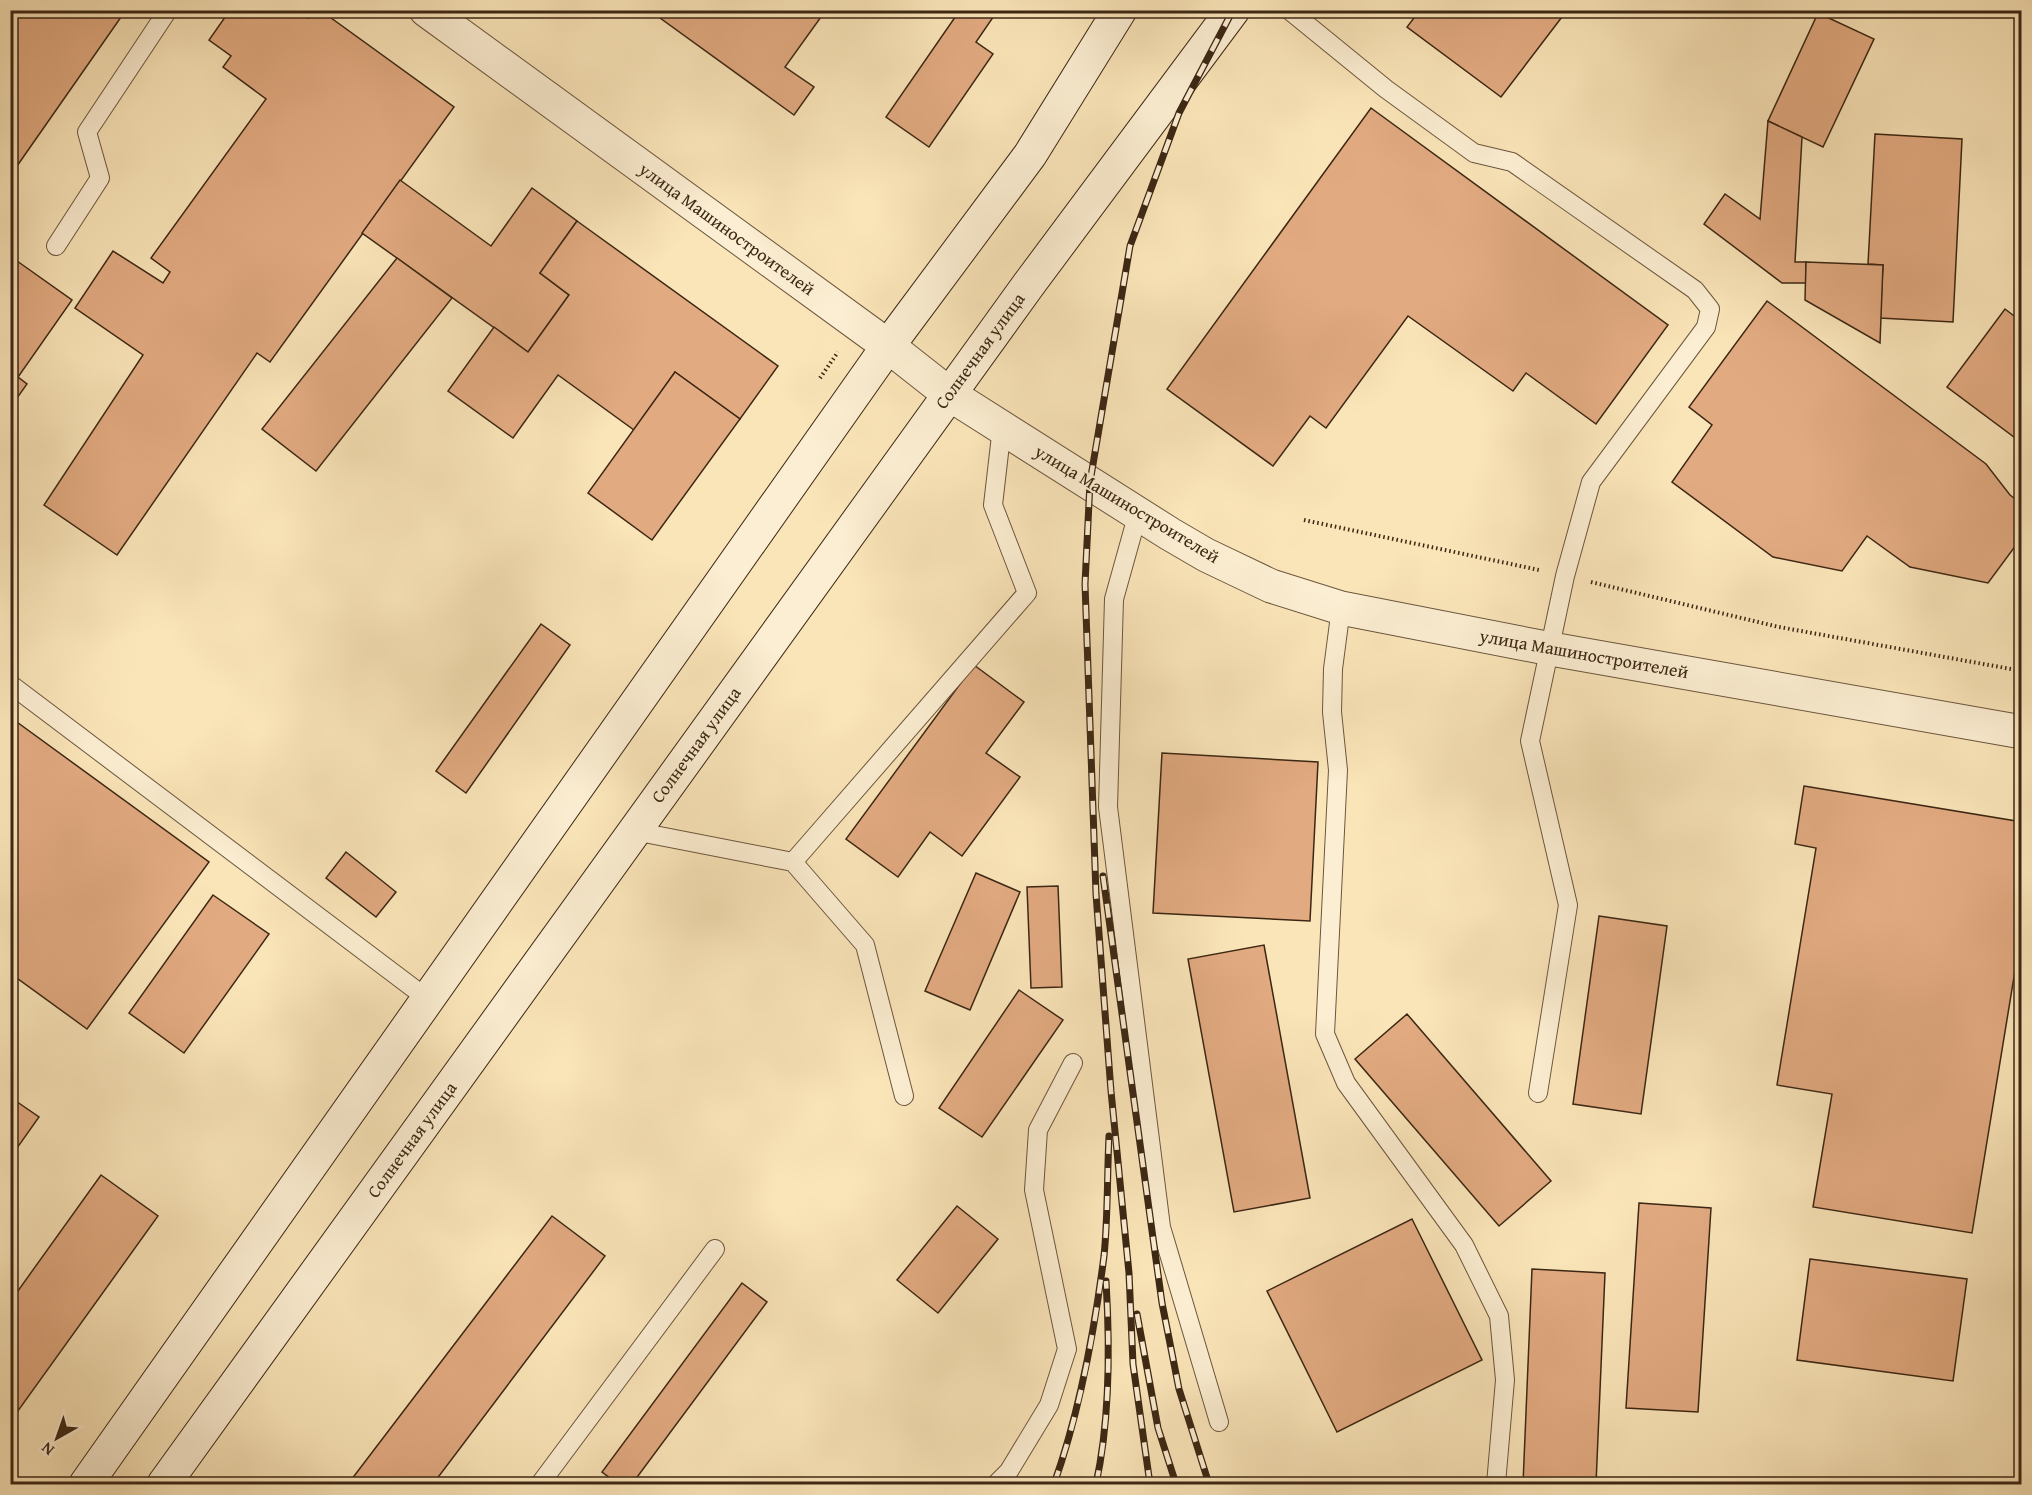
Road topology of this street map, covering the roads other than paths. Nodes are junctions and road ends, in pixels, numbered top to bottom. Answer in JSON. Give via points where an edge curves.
{"nodes":[{"id":1,"x":168,"y":10,"type":"edge"},
{"id":2,"x":426,"y":10,"type":"edge"},
{"id":3,"x":1120,"y":10,"type":"edge"},
{"id":4,"x":1233,"y":10,"type":"edge"},
{"id":5,"x":1289,"y":10,"type":"edge"},
{"id":6,"x":56,"y":246,"type":"dead end"},
{"id":7,"x":888,"y":346,"type":"junction"},
{"id":8,"x":949,"y":394,"type":"junction"},
{"id":9,"x":1002,"y":427,"type":"junction"},
{"id":10,"x":1138,"y":513,"type":"junction"},
{"id":11,"x":1341,"y":608,"type":"junction"},
{"id":12,"x":1551,"y":649,"type":"junction"},
{"id":13,"x":10,"y":684,"type":"edge"},
{"id":14,"x":2022,"y":732,"type":"edge"},
{"id":15,"x":634,"y":831,"type":"junction"},
{"id":16,"x":792,"y":862,"type":"junction"},
{"id":17,"x":429,"y":1000,"type":"junction"},
{"id":18,"x":1073,"y":1063,"type":"dead end"},
{"id":19,"x":1538,"y":1093,"type":"dead end"},
{"id":20,"x":904,"y":1096,"type":"dead end"},
{"id":21,"x":715,"y":1249,"type":"dead end"},
{"id":22,"x":1220,"y":1422,"type":"dead end"},
{"id":23,"x":86,"y":1485,"type":"edge"},
{"id":24,"x":164,"y":1485,"type":"edge"},
{"id":25,"x":540,"y":1485,"type":"edge"},
{"id":26,"x":996,"y":1485,"type":"edge"},
{"id":27,"x":1496,"y":1485,"type":"edge"}],
"edges":[{"from":1,"to":6,"type":"lane","via":[[87,132],[100,178]]},
{"from":2,"to":7,"type":"main road","name":"улица Машиностроителей"},
{"from":3,"to":7,"type":"main road","via":[[1030,155]]},
{"from":4,"to":8,"type":"main road","name":"Солнечная улица"},
{"from":5,"to":12,"type":"lane","via":[[1386,89],[1474,153],[1512,162],[1695,290],[1710,309],[1706,327],[1591,482],[1565,576]]},
{"from":7,"to":8,"type":"main road","name":"улица Машиностроителей"},
{"from":7,"to":17,"type":"main road"},
{"from":8,"to":9,"type":"main road","name":"улица Машиностроителей"},
{"from":8,"to":15,"type":"main road","name":"Солнечная улица"},
{"from":9,"to":10,"type":"main road","name":"улица Машиностроителей"},
{"from":9,"to":16,"type":"lane","via":[[993,505],[1027,592]]},
{"from":10,"to":11,"type":"main road","name":"улица Машиностроителей","via":[[1206,555],[1271,586]]},
{"from":10,"to":22,"type":"lane","via":[[1114,598],[1108,807],[1161,1227]]},
{"from":11,"to":12,"type":"main road","name":"улица Машиностроителей"},
{"from":11,"to":27,"type":"lane","via":[[1332,690],[1338,770],[1325,1034],[1346,1083],[1464,1245],[1499,1316],[1505,1380]]},
{"from":12,"to":14,"type":"main road","name":"улица Машиностроителей"},
{"from":12,"to":19,"type":"lane","via":[[1530,741],[1568,905]]},
{"from":13,"to":17,"type":"lane"},
{"from":15,"to":16,"type":"lane"},
{"from":15,"to":24,"type":"main road","name":"Солнечная улица"},
{"from":16,"to":20,"type":"lane","via":[[866,945]]},
{"from":17,"to":23,"type":"main road"},
{"from":18,"to":26,"type":"lane","via":[[1038,1130],[1034,1190],[1066,1349],[1049,1405],[1009,1471]]},
{"from":21,"to":25,"type":"lane"}]}
